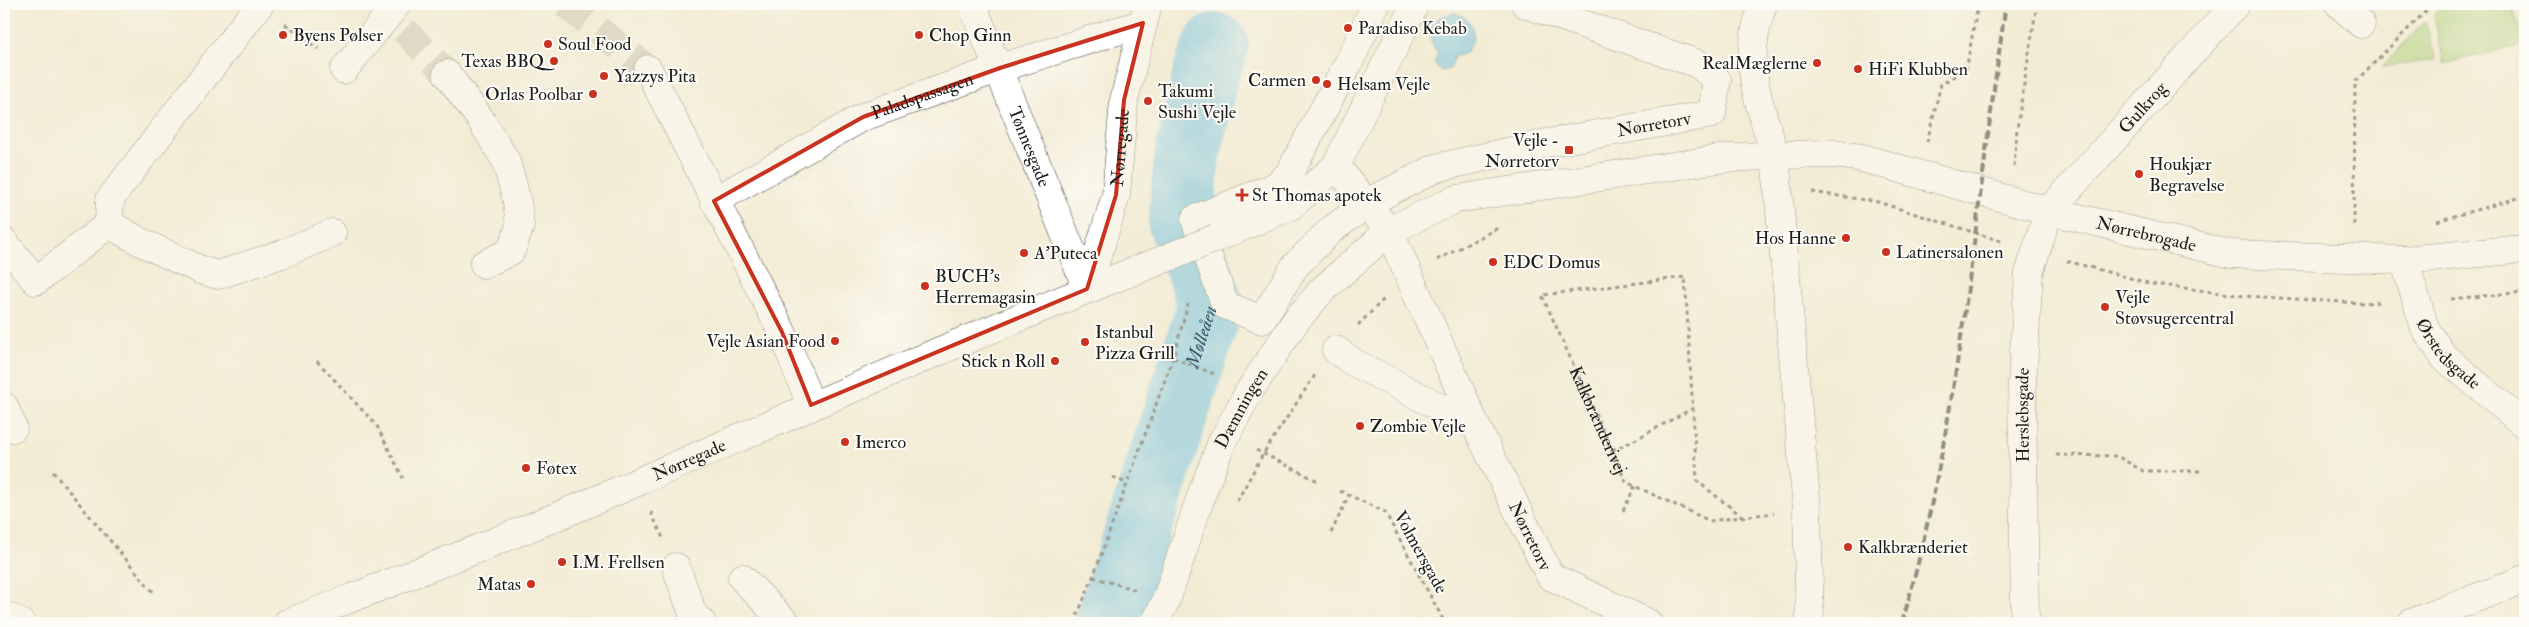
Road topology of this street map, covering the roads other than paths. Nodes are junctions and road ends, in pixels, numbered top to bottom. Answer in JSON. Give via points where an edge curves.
{"nodes":[{"id":1,"x":260,"y":4,"type":"edge"},
{"id":2,"x":972,"y":4,"type":"edge"},
{"id":3,"x":1376,"y":4,"type":"edge"},
{"id":4,"x":1415,"y":4,"type":"edge"},
{"id":5,"x":1525,"y":4,"type":"edge"},
{"id":6,"x":1763,"y":4,"type":"edge"},
{"id":7,"x":2236,"y":4,"type":"edge"},
{"id":8,"x":2339,"y":4,"type":"edge"},
{"id":9,"x":1146,"y":13,"type":"edge"},
{"id":10,"x":398,"y":15,"type":"edge"},
{"id":11,"x":2361,"y":24,"type":"dead end"},
{"id":12,"x":1000,"y":68,"type":"junction"},
{"id":13,"x":648,"y":69,"type":"tunnel mouth"},
{"id":14,"x":344,"y":70,"type":"road end"},
{"id":15,"x":446,"y":74,"type":"tunnel mouth"},
{"id":16,"x":1775,"y":155,"type":"junction"},
{"id":17,"x":1336,"y":166,"type":"junction"},
{"id":18,"x":714,"y":201,"type":"junction"},
{"id":19,"x":1367,"y":204,"type":"junction"},
{"id":20,"x":2050,"y":211,"type":"junction"},
{"id":21,"x":109,"y":224,"type":"junction"},
{"id":22,"x":1389,"y":231,"type":"junction"},
{"id":23,"x":332,"y":233,"type":"dead end"},
{"id":24,"x":4,"y":242,"type":"edge"},
{"id":25,"x":2525,"y":249,"type":"edge"},
{"id":26,"x":2404,"y":260,"type":"junction"},
{"id":27,"x":484,"y":264,"type":"dead end"},
{"id":28,"x":1087,"y":289,"type":"junction"},
{"id":29,"x":1336,"y":350,"type":"dead end"},
{"id":30,"x":811,"y":405,"type":"junction"},
{"id":31,"x":2525,"y":425,"type":"edge"},
{"id":32,"x":1476,"y":426,"type":"junction"},
{"id":33,"x":676,"y":567,"type":"road end"},
{"id":34,"x":742,"y":578,"type":"dead end"},
{"id":35,"x":2525,"y":579,"type":"edge"},
{"id":36,"x":4,"y":615,"type":"edge"},
{"id":37,"x":21,"y":623,"type":"edge"},
{"id":38,"x":287,"y":623,"type":"edge"},
{"id":39,"x":702,"y":623,"type":"edge"},
{"id":40,"x":786,"y":623,"type":"edge"},
{"id":41,"x":1155,"y":623,"type":"edge"},
{"id":42,"x":1648,"y":623,"type":"edge"},
{"id":43,"x":1810,"y":623,"type":"edge"},
{"id":44,"x":2025,"y":623,"type":"edge"},
{"id":45,"x":2411,"y":623,"type":"edge"}],
"edges":[{"from":1,"to":21,"type":"street","via":[[110,199]]},
{"from":2,"to":12,"type":"street","name":"Tønnesgade"},
{"from":3,"to":19,"type":"street","name":"Nørretorv","via":[[1289,174],[1276,186],[1195,219],[1225,305],[1262,320],[1295,266],[1331,230]]},
{"from":4,"to":17,"type":"street"},
{"from":5,"to":19,"type":"street","name":"Nørretorv","via":[[1698,64],[1717,80],[1712,114],[1547,143],[1436,168]]},
{"from":6,"to":16,"type":"street","via":[[1756,23],[1752,56],[1755,92]]},
{"from":7,"to":20,"type":"street","name":"Gulkrog"},
{"from":8,"to":11,"type":"street"},
{"from":9,"to":12,"type":"street","name":"Paladspassagen"},
{"from":9,"to":28,"type":"street","name":"Nørregade","via":[[1124,100],[1116,195]]},
{"from":10,"to":14,"type":"street"},
{"from":12,"to":18,"type":"street","name":"Paladspassagen","via":[[863,117]]},
{"from":12,"to":28,"type":"street","name":"Tønnesgade"},
{"from":13,"to":18,"type":"street"},
{"from":15,"to":27,"type":"street","via":[[479,117],[506,161],[517,201],[520,226],[511,251]]},
{"from":16,"to":20,"type":"street","name":"Nørrebrogade","via":[[1834,154],[1862,158]]},
{"from":16,"to":22,"type":"street","via":[[1719,159],[1456,199]]},
{"from":16,"to":43,"type":"street","via":[[1807,510]]},
{"from":17,"to":19,"type":"street","name":"Nørretorv"},
{"from":17,"to":28,"type":"street","name":"Nørregade","bridge":true,"via":[[1291,206]]},
{"from":18,"to":30,"type":"street","via":[[782,332]]},
{"from":19,"to":22,"type":"street","name":"Nørretorv"},
{"from":20,"to":26,"type":"street","name":"Nørrebrogade","via":[[2231,254]]},
{"from":20,"to":44,"type":"street","name":"Herslebsgade","via":[[2030,273],[2022,384]]},
{"from":21,"to":23,"type":"street","via":[[218,275]]},
{"from":21,"to":24,"type":"street","via":[[36,281]]},
{"from":22,"to":32,"type":"street","name":"Nørretorv"},
{"from":22,"to":41,"type":"street","name":"Dæmningen","via":[[1322,290],[1295,322],[1250,390],[1202,493],[1167,598]]},
{"from":25,"to":26,"type":"street","name":"Nørrebrogade"},
{"from":26,"to":31,"type":"street","name":"Ørstedsgade","via":[[2425,328],[2443,356]]},
{"from":28,"to":30,"type":"street","name":"Nørregade"},
{"from":29,"to":32,"type":"street"},
{"from":30,"to":38,"type":"street","name":"Nørregade","via":[[638,482]]},
{"from":32,"to":42,"type":"street","name":"Nørretorv","via":[[1550,576]]},
{"from":33,"to":39,"type":"street","via":[[693,614]]},
{"from":34,"to":40,"type":"street"},
{"from":35,"to":45,"type":"street"},
{"from":36,"to":37,"type":"street"}]}
